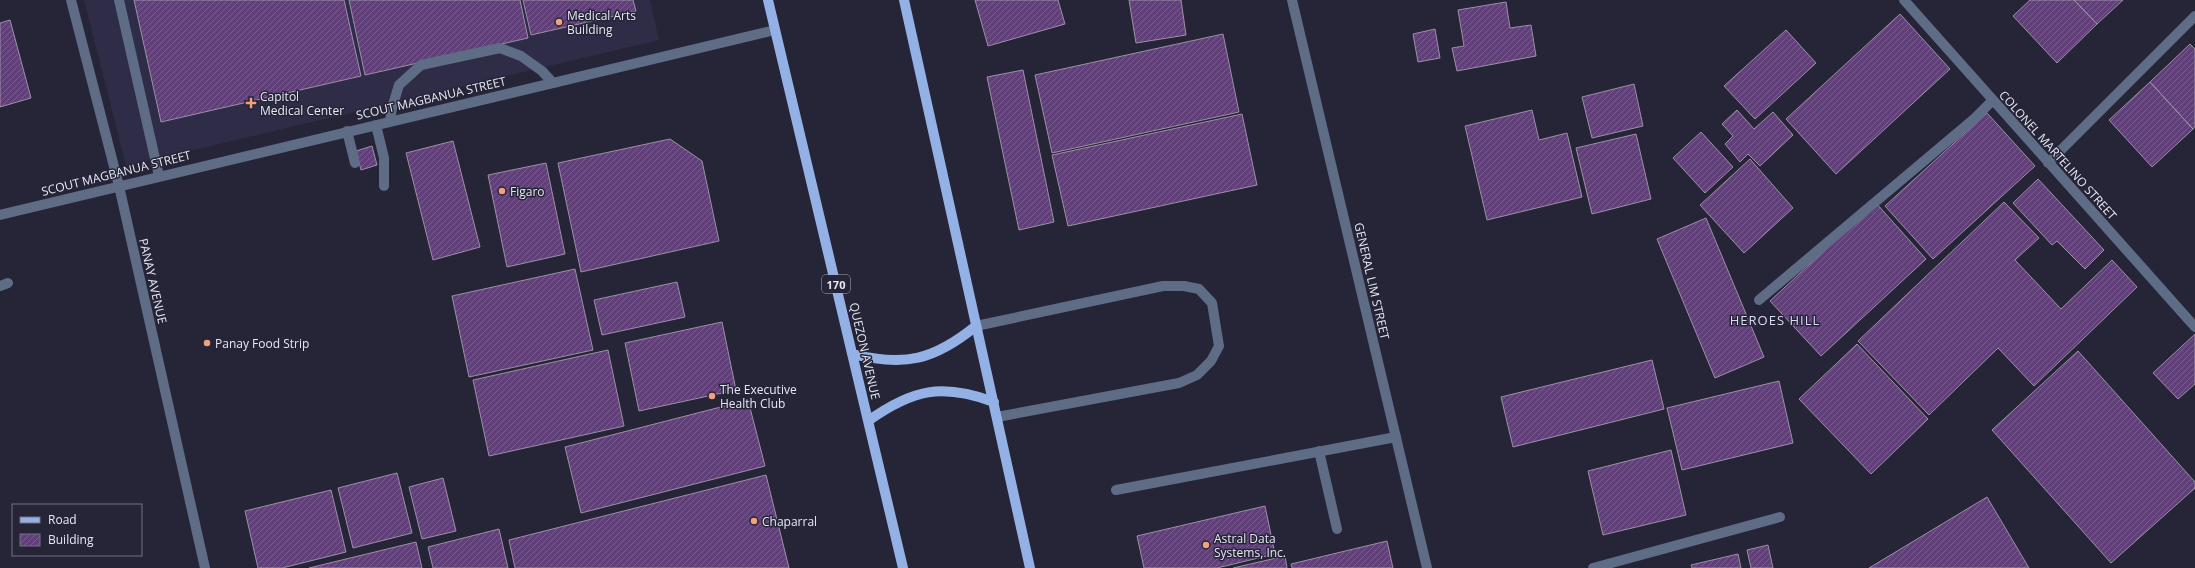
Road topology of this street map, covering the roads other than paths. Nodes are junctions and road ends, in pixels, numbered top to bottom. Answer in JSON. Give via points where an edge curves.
{"nodes":[{"id":1,"x":72,"y":0,"type":"edge"},
{"id":2,"x":119,"y":0,"type":"edge"},
{"id":3,"x":768,"y":0,"type":"edge"},
{"id":4,"x":904,"y":0,"type":"edge"},
{"id":5,"x":1292,"y":0,"type":"edge"},
{"id":6,"x":1904,"y":0,"type":"edge"},
{"id":7,"x":2195,"y":16,"type":"edge"},
{"id":8,"x":775,"y":30,"type":"junction"},
{"id":9,"x":553,"y":83,"type":"junction"},
{"id":10,"x":1992,"y":101,"type":"junction"},
{"id":11,"x":390,"y":122,"type":"junction"},
{"id":12,"x":376,"y":125,"type":"junction"},
{"id":13,"x":347,"y":131,"type":"junction"},
{"id":14,"x":355,"y":163,"type":"dead end"},
{"id":15,"x":2048,"y":163,"type":"junction"},
{"id":16,"x":159,"y":176,"type":"junction"},
{"id":17,"x":119,"y":186,"type":"junction"},
{"id":18,"x":384,"y":186,"type":"dead end"},
{"id":19,"x":0,"y":215,"type":"edge"},
{"id":20,"x":1759,"y":300,"type":"dead end"},
{"id":21,"x":976,"y":326,"type":"junction"},
{"id":22,"x":2195,"y":327,"type":"edge"},
{"id":23,"x":852,"y":354,"type":"junction"},
{"id":24,"x":994,"y":402,"type":"junction"},
{"id":25,"x":997,"y":417,"type":"junction"},
{"id":26,"x":868,"y":421,"type":"junction"},
{"id":27,"x":1396,"y":437,"type":"junction"},
{"id":28,"x":1319,"y":451,"type":"junction"},
{"id":29,"x":1116,"y":490,"type":"dead end"},
{"id":30,"x":1780,"y":516,"type":"dead end"},
{"id":31,"x":1337,"y":528,"type":"dead end"},
{"id":32,"x":204,"y":568,"type":"edge"},
{"id":33,"x":903,"y":568,"type":"edge"},
{"id":34,"x":1030,"y":568,"type":"edge"},
{"id":35,"x":1427,"y":568,"type":"edge"},
{"id":36,"x":1593,"y":568,"type":"edge"}],
"edges":[{"from":1,"to":17,"type":"street","name":"PANAY AVENUE"},
{"from":2,"to":16,"type":"street"},
{"from":3,"to":8,"type":"main road","name":"QUEZON AVENUE","number":"170"},
{"from":4,"to":21,"type":"main road"},
{"from":5,"to":27,"type":"street","name":"GENERAL LIM STREET"},
{"from":6,"to":10,"type":"street","name":"COLONEL MARTELINO STREET"},
{"from":7,"to":15,"type":"street"},
{"from":8,"to":9,"type":"street","name":"SCOUT MAGBANUA STREET"},
{"from":8,"to":23,"type":"main road","name":"QUEZON AVENUE","number":"170"},
{"from":9,"to":11,"type":"street","name":"SCOUT MAGBANUA STREET"},
{"from":9,"to":11,"type":"street","via":[[542,71],[521,56],[500,48],[421,65],[400,85]]},
{"from":10,"to":15,"type":"street","name":"COLONEL MARTELINO STREET"},
{"from":10,"to":20,"type":"street"},
{"from":11,"to":12,"type":"street","name":"SCOUT MAGBANUA STREET"},
{"from":12,"to":13,"type":"street","name":"SCOUT MAGBANUA STREET"},
{"from":12,"to":18,"type":"street","via":[[384,158]]},
{"from":13,"to":14,"type":"street"},
{"from":13,"to":16,"type":"street","name":"SCOUT MAGBANUA STREET"},
{"from":15,"to":22,"type":"street","name":"COLONEL MARTELINO STREET"},
{"from":16,"to":17,"type":"street","name":"SCOUT MAGBANUA STREET"},
{"from":17,"to":19,"type":"street","name":"SCOUT MAGBANUA STREET"},
{"from":17,"to":32,"type":"street","name":"PANAY AVENUE"},
{"from":21,"to":23,"type":"main road","via":[[955,343],[931,355],[905,361],[885,361]]},
{"from":21,"to":24,"type":"main road"},
{"from":21,"to":25,"type":"street","via":[[1163,286],[1199,289],[1212,303],[1219,346],[1211,361],[1197,375],[1179,382]]},
{"from":23,"to":26,"type":"main road","name":"QUEZON AVENUE","number":"170"},
{"from":24,"to":25,"type":"main road"},
{"from":24,"to":26,"type":"main road","via":[[968,393],[942,390],[922,393],[890,405]]},
{"from":25,"to":34,"type":"main road"},
{"from":26,"to":33,"type":"main road","name":"QUEZON AVENUE","number":"170"},
{"from":27,"to":28,"type":"street"},
{"from":27,"to":35,"type":"street","name":"GENERAL LIM STREET"},
{"from":28,"to":29,"type":"street"},
{"from":28,"to":31,"type":"street"},
{"from":30,"to":36,"type":"street"}]}
